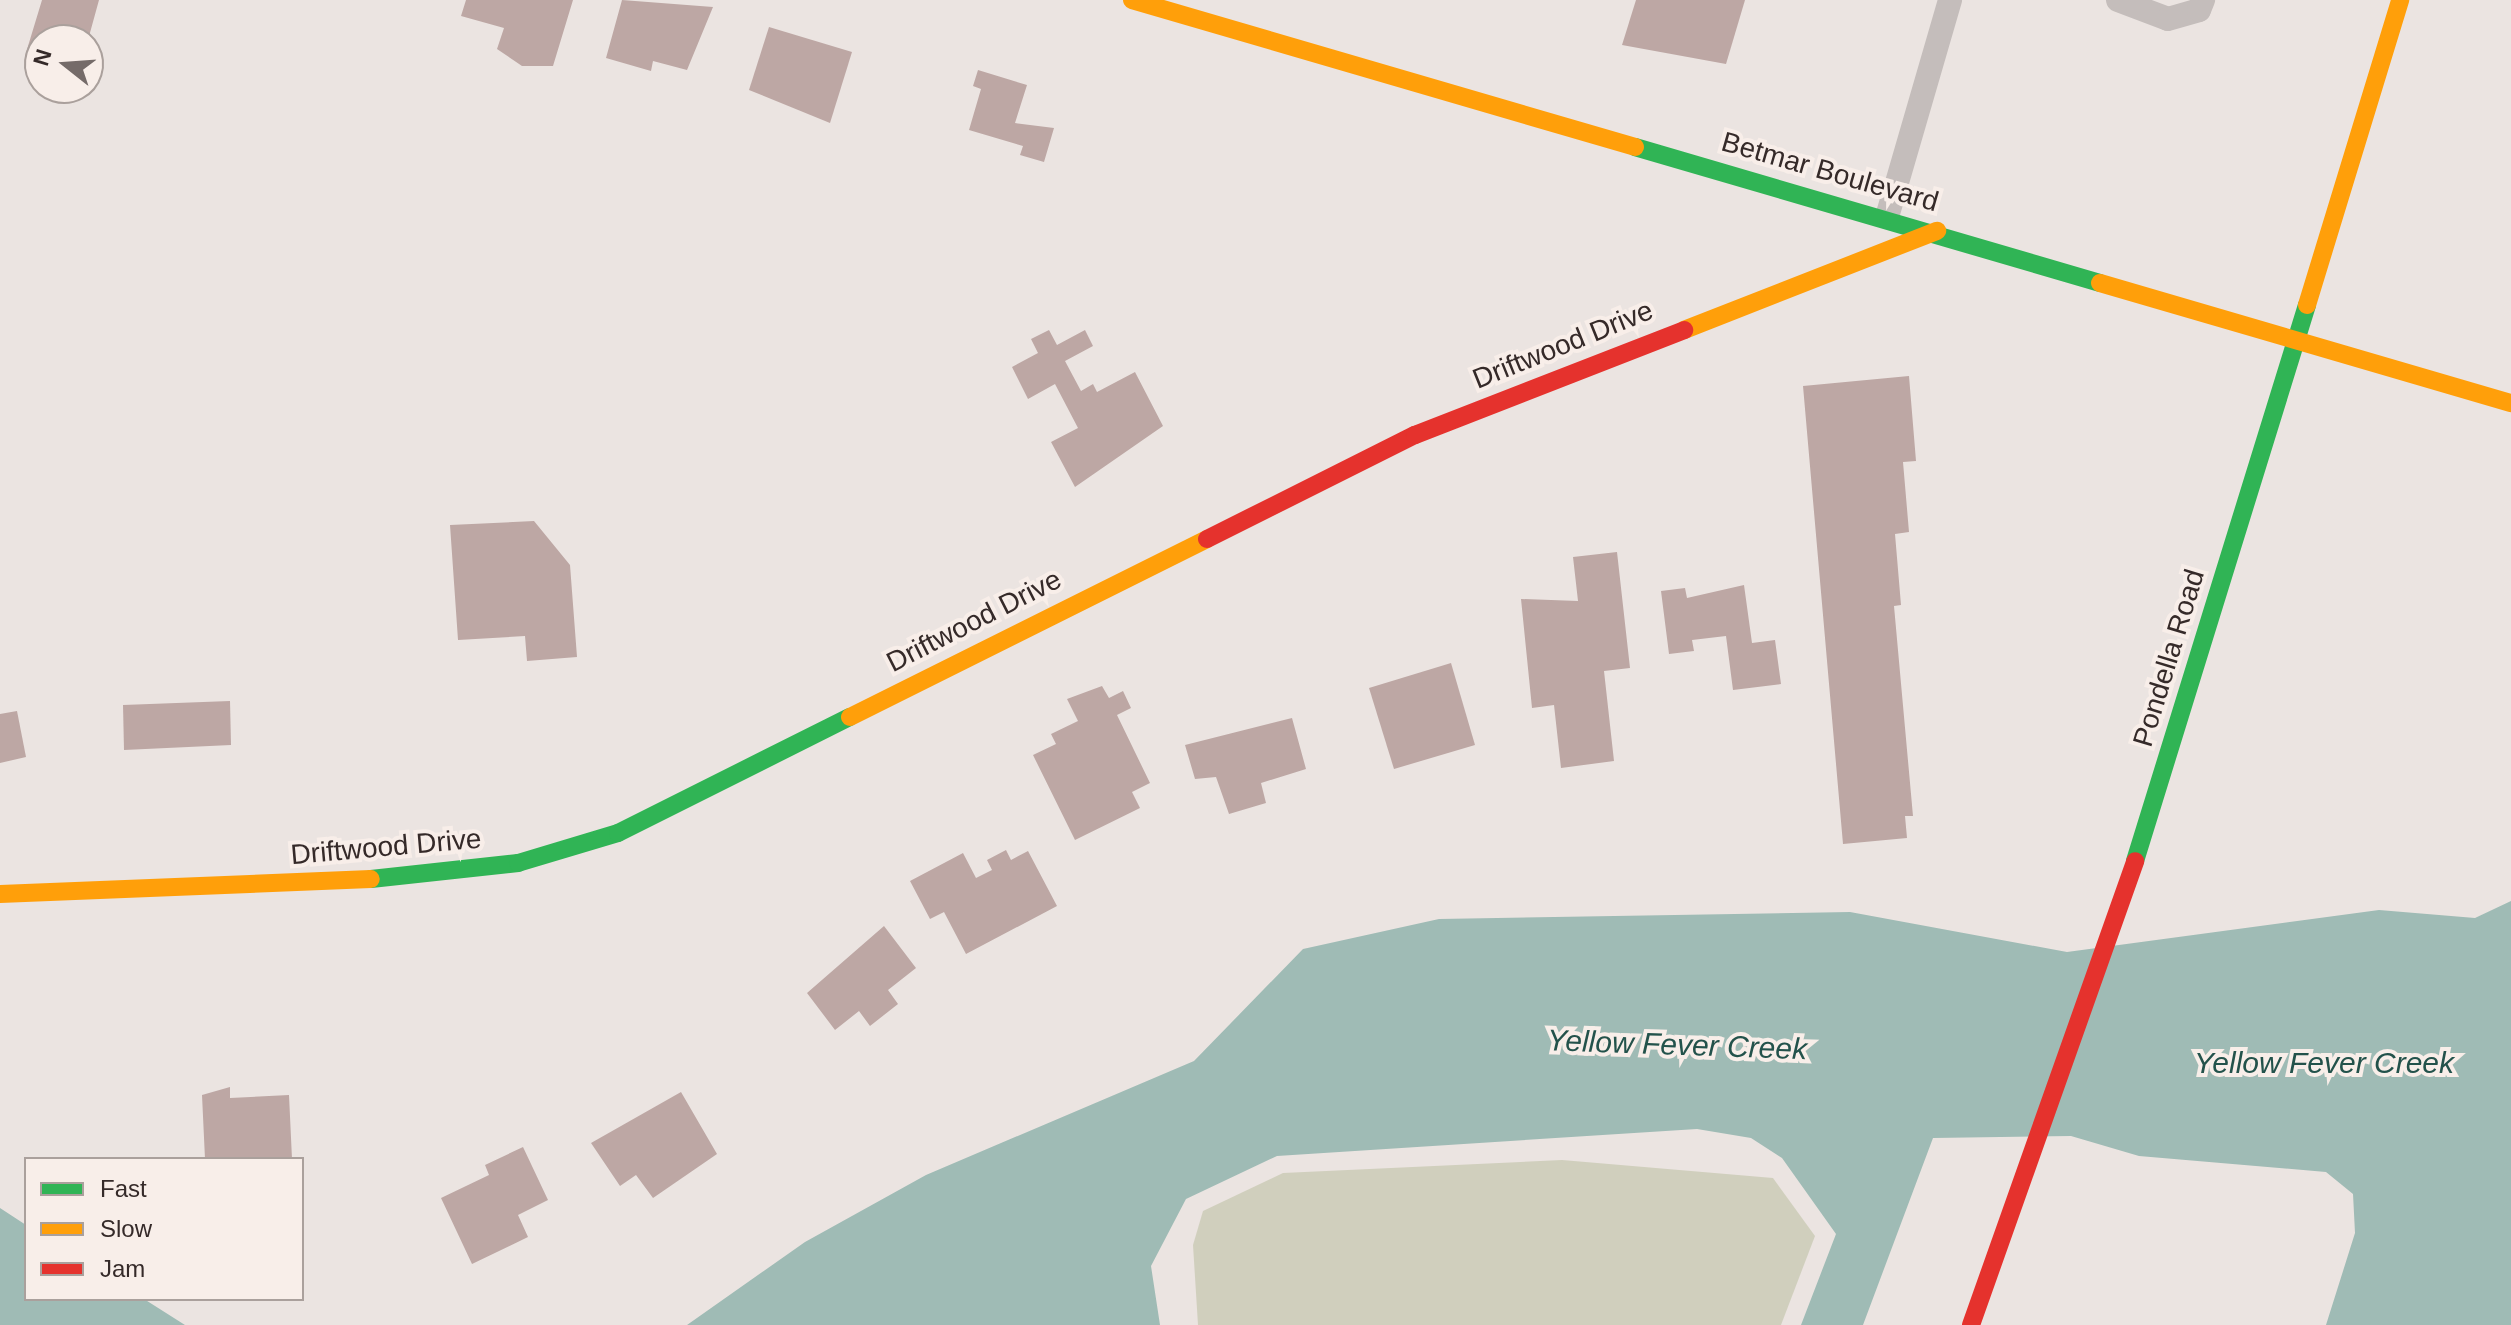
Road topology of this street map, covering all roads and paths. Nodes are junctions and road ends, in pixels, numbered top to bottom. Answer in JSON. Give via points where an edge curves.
{"nodes":[{"id":1,"x":1132,"y":0,"type":"edge"},
{"id":2,"x":1950,"y":0,"type":"edge"},
{"id":3,"x":2118,"y":0,"type":"edge"},
{"id":4,"x":2203,"y":0,"type":"edge"},
{"id":5,"x":2400,"y":0,"type":"edge"},
{"id":6,"x":1887,"y":217,"type":"junction"},
{"id":7,"x":1937,"y":231,"type":"junction"},
{"id":8,"x":2295,"y":338,"type":"junction"},
{"id":9,"x":2511,"y":403,"type":"edge"},
{"id":10,"x":0,"y":894,"type":"edge"},
{"id":11,"x":1971,"y":1325,"type":"edge"}],
"edges":[{"from":1,"to":6,"type":"street","name":"Betmar Boulevard"},
{"from":2,"to":6,"type":"lane"},
{"from":3,"to":4,"type":"lane","via":[[2168,19],[2199,10]]},
{"from":5,"to":8,"type":"street","name":"Pondella Road"},
{"from":6,"to":7,"type":"street","name":"Betmar Boulevard"},
{"from":7,"to":8,"type":"street","name":"Betmar Boulevard"},
{"from":7,"to":10,"type":"street","name":"Driftwood Drive","via":[[1415,435],[618,833],[518,863],[420,877]]},
{"from":8,"to":9,"type":"street","name":"Betmar Boulevard"},
{"from":8,"to":11,"type":"street","name":"Pondella Road","via":[[2149,821]]}]}
